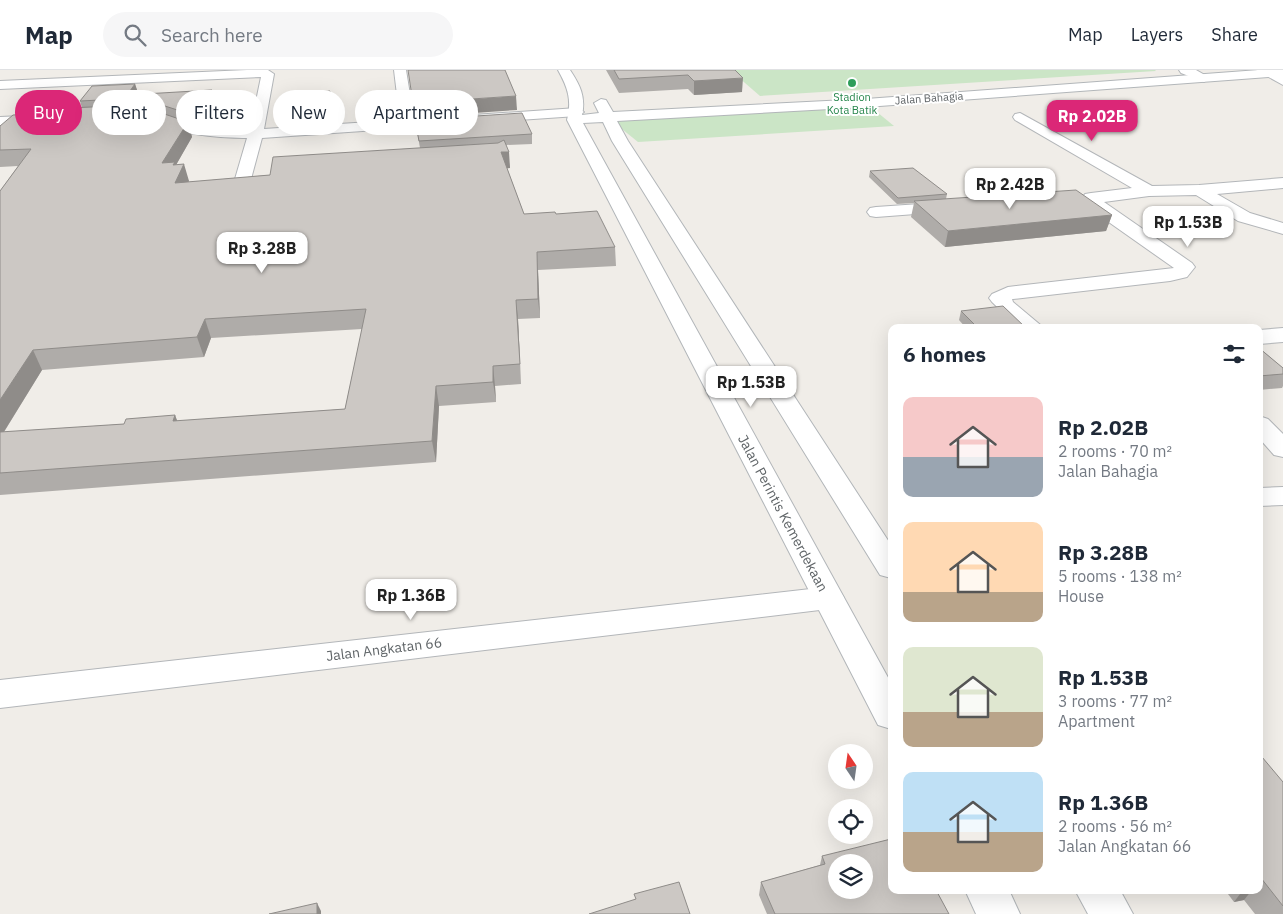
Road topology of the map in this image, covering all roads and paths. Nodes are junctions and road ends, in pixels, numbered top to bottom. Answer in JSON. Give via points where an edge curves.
{"nodes":[{"id":1,"x":400,"y":70,"type":"edge"},
{"id":2,"x":564,"y":70,"type":"edge"},
{"id":3,"x":1185,"y":70,"type":"edge"},
{"id":4,"x":1265,"y":72,"type":"edge"},
{"id":5,"x":1283,"y":72,"type":"edge"},
{"id":6,"x":1204,"y":78,"type":"junction"},
{"id":7,"x":1283,"y":81,"type":"edge"},
{"id":8,"x":0,"y":85,"type":"edge"},
{"id":9,"x":403,"y":90,"type":"edge"},
{"id":10,"x":577,"y":91,"type":"junction"},
{"id":11,"x":263,"y":99,"type":"edge"},
{"id":12,"x":575,"y":116,"type":"junction"},
{"id":13,"x":608,"y":117,"type":"junction"},
{"id":14,"x":1020,"y":117,"type":"dead end"},
{"id":15,"x":15,"y":120,"type":"edge"},
{"id":16,"x":0,"y":121,"type":"edge"},
{"id":17,"x":478,"y":121,"type":"edge"},
{"id":18,"x":355,"y":127,"type":"edge"},
{"id":19,"x":263,"y":134,"type":"edge"},
{"id":20,"x":256,"y":135,"type":"edge"},
{"id":21,"x":265,"y":168,"type":"dead end"},
{"id":22,"x":1283,"y":183,"type":"edge"},
{"id":23,"x":1199,"y":190,"type":"junction"},
{"id":24,"x":1149,"y":192,"type":"junction"},
{"id":25,"x":1091,"y":198,"type":"junction"},
{"id":26,"x":1072,"y":199,"type":"edge"},
{"id":27,"x":965,"y":205,"type":"edge"},
{"id":28,"x":876,"y":212,"type":"dead end"},
{"id":29,"x":1283,"y":229,"type":"edge"},
{"id":30,"x":1028,"y":324,"type":"edge"},
{"id":31,"x":1283,"y":335,"type":"edge"},
{"id":32,"x":1263,"y":337,"type":"edge"},
{"id":33,"x":1263,"y":428,"type":"edge"},
{"id":34,"x":1283,"y":449,"type":"edge"},
{"id":35,"x":1283,"y":496,"type":"edge"},
{"id":36,"x":1263,"y":497,"type":"edge"},
{"id":37,"x":888,"y":563,"type":"edge"},
{"id":38,"x":828,"y":598,"type":"junction"},
{"id":39,"x":0,"y":694,"type":"edge"},
{"id":40,"x":888,"y":709,"type":"edge"},
{"id":41,"x":988,"y":894,"type":"edge"},
{"id":42,"x":1099,"y":894,"type":"edge"},
{"id":43,"x":999,"y":914,"type":"edge"},
{"id":44,"x":1112,"y":914,"type":"edge"}],
"edges":[{"from":1,"to":9,"type":"street"},
{"from":2,"to":10,"type":"street"},
{"from":3,"to":6,"type":"street"},
{"from":4,"to":5,"type":"street","name":"Jalan Bahagia"},
{"from":4,"to":6,"type":"street","name":"Jalan Bahagia"},
{"from":4,"to":7,"type":"street"},
{"from":6,"to":13,"type":"street","name":"Jalan Bahagia","via":[[866,103]]},
{"from":8,"to":11,"type":"street","via":[[266,73]]},
{"from":10,"to":12,"type":"street","name":"Jalan Perintis Kemerdekaan"},
{"from":10,"to":13,"type":"street","via":[[603,104]]},
{"from":12,"to":13,"type":"street","name":"Jalan Bahagia"},
{"from":12,"to":17,"type":"street","name":"Jalan Bahagia"},
{"from":12,"to":38,"type":"street","name":"Jalan Perintis Kemerdekaan"},
{"from":13,"to":37,"type":"street","via":[[620,142]]},
{"from":14,"to":24,"type":"street"},
{"from":15,"to":16,"type":"street"},
{"from":18,"to":19,"type":"street","name":"Jalan Bahagia"},
{"from":20,"to":21,"type":"street","via":[[244,174]]},
{"from":22,"to":23,"type":"street"},
{"from":23,"to":24,"type":"street"},
{"from":23,"to":29,"type":"street","via":[[1244,217]]},
{"from":24,"to":25,"type":"street"},
{"from":25,"to":26,"type":"street"},
{"from":25,"to":30,"type":"street","via":[[1099,207],[1185,267],[1180,273],[1170,275],[1008,293],[1000,298]]},
{"from":27,"to":28,"type":"street"},
{"from":31,"to":32,"type":"street"},
{"from":33,"to":34,"type":"street"},
{"from":35,"to":36,"type":"street"},
{"from":38,"to":39,"type":"street","name":"Jalan Angkatan 66"},
{"from":38,"to":40,"type":"street","name":"Jalan Perintis Kemerdekaan"},
{"from":41,"to":43,"type":"street"},
{"from":42,"to":44,"type":"street"}]}
